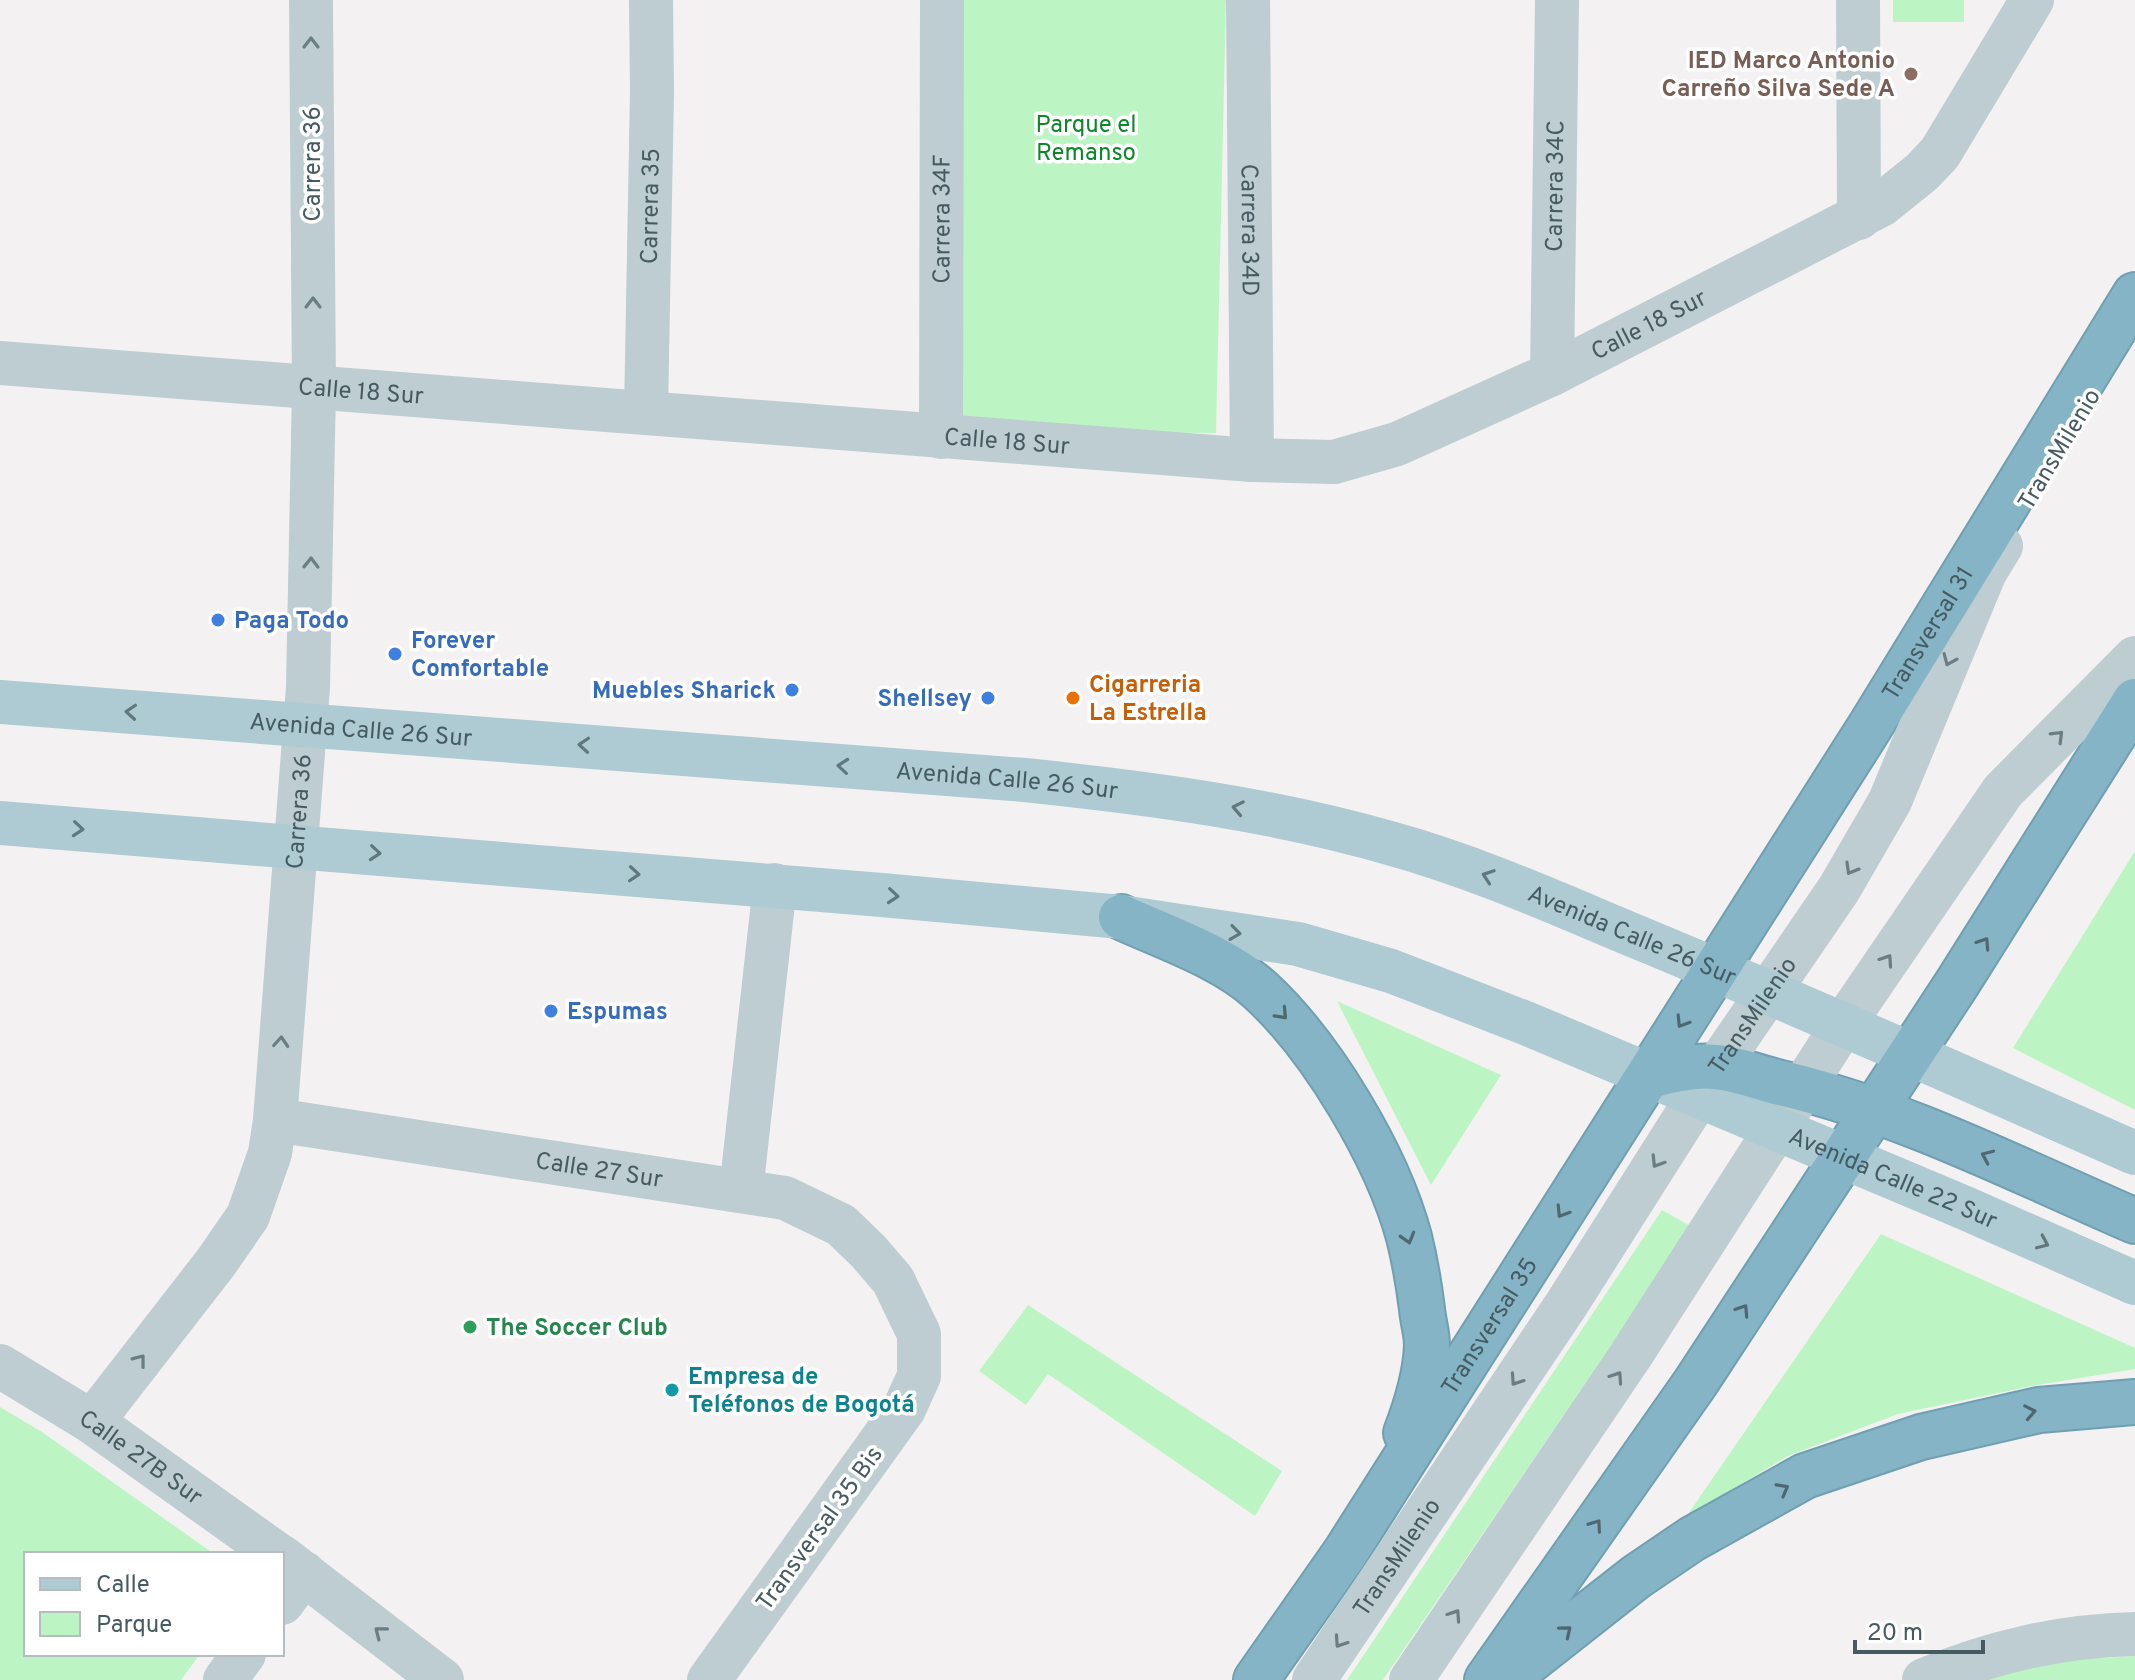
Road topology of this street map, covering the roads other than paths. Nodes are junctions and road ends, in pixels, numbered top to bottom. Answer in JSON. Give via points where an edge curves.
{"nodes":[{"id":1,"x":311,"y":0,"type":"edge"},
{"id":2,"x":651,"y":0,"type":"edge"},
{"id":3,"x":942,"y":0,"type":"edge"},
{"id":4,"x":1248,"y":0,"type":"edge"},
{"id":5,"x":1557,"y":0,"type":"edge"},
{"id":6,"x":1858,"y":0,"type":"edge"},
{"id":7,"x":2032,"y":0,"type":"edge"},
{"id":8,"x":1859,"y":218,"type":"junction"},
{"id":9,"x":2135,"y":295,"type":"edge"},
{"id":10,"x":2135,"y":323,"type":"edge"},
{"id":11,"x":0,"y":363,"type":"edge"},
{"id":12,"x":1552,"y":374,"type":"junction"},
{"id":13,"x":314,"y":388,"type":"junction"},
{"id":14,"x":646,"y":412,"type":"junction"},
{"id":15,"x":941,"y":437,"type":"junction"},
{"id":16,"x":1252,"y":460,"type":"junction"},
{"id":17,"x":2135,"y":658,"type":"edge"},
{"id":18,"x":2135,"y":701,"type":"edge"},
{"id":19,"x":0,"y":702,"type":"edge"},
{"id":20,"x":306,"y":725,"type":"junction"},
{"id":21,"x":0,"y":823,"type":"edge"},
{"id":22,"x":297,"y":847,"type":"junction"},
{"id":23,"x":775,"y":885,"type":"junction"},
{"id":24,"x":1121,"y":917,"type":"junction"},
{"id":25,"x":1716,"y":969,"type":"junction"},
{"id":26,"x":1768,"y":992,"type":"junction"},
{"id":27,"x":1843,"y":1025,"type":"junction"},
{"id":28,"x":1910,"y":1055,"type":"junction"},
{"id":29,"x":1649,"y":1076,"type":"junction"},
{"id":30,"x":1708,"y":1082,"type":"junction"},
{"id":31,"x":1802,"y":1088,"type":"junction"},
{"id":32,"x":1874,"y":1110,"type":"junction"},
{"id":33,"x":275,"y":1120,"type":"junction"},
{"id":34,"x":1776,"y":1129,"type":"junction"},
{"id":35,"x":2135,"y":1153,"type":"edge"},
{"id":36,"x":1843,"y":1158,"type":"junction"},
{"id":37,"x":741,"y":1191,"type":"junction"},
{"id":38,"x":2135,"y":1221,"type":"edge"},
{"id":39,"x":893,"y":1280,"type":"joint"},
{"id":40,"x":2135,"y":1283,"type":"edge"},
{"id":41,"x":0,"y":1366,"type":"edge"},
{"id":42,"x":2135,"y":1402,"type":"edge"},
{"id":43,"x":92,"y":1422,"type":"junction"},
{"id":44,"x":1387,"y":1487,"type":"junction"},
{"id":45,"x":260,"y":1552,"type":"edge"},
{"id":46,"x":286,"y":1572,"type":"edge"},
{"id":47,"x":2135,"y":1634,"type":"edge"},
{"id":48,"x":243,"y":1656,"type":"edge"},
{"id":49,"x":225,"y":1680,"type":"edge"},
{"id":50,"x":442,"y":1680,"type":"edge"},
{"id":51,"x":709,"y":1680,"type":"edge"},
{"id":52,"x":1256,"y":1680,"type":"edge"},
{"id":53,"x":1314,"y":1680,"type":"edge"},
{"id":54,"x":1411,"y":1680,"type":"edge"},
{"id":55,"x":1487,"y":1680,"type":"edge"},
{"id":56,"x":1505,"y":1680,"type":"edge"},
{"id":57,"x":1924,"y":1680,"type":"edge"}],
"edges":[{"from":13,"to":1,"type":"street","name":"Carrera 36","one_way":true},
{"from":2,"to":14,"type":"street","name":"Carrera 35"},
{"from":3,"to":15,"type":"street","name":"Carrera 34F"},
{"from":4,"to":16,"type":"street","name":"Carrera 34D"},
{"from":5,"to":12,"type":"street","name":"Carrera 34C"},
{"from":6,"to":8,"type":"street"},
{"from":7,"to":8,"type":"street","name":"Calle 18 Sur","via":[[1940,153],[1901,190]]},
{"from":8,"to":12,"type":"street","name":"Calle 18 Sur"},
{"from":9,"to":25,"type":"highway","name":"Transversal 31"},
{"from":10,"to":26,"type":"street","name":"TransMilenio","one_way":true,"via":[[1985,572],[1890,801],[1839,889]]},
{"from":11,"to":13,"type":"street","name":"Calle 18 Sur"},
{"from":12,"to":16,"type":"street","name":"Calle 18 Sur","via":[[1361,456],[1334,462]]},
{"from":13,"to":14,"type":"street","name":"Calle 18 Sur"},
{"from":20,"to":13,"type":"street","name":"Carrera 36","one_way":true},
{"from":14,"to":15,"type":"street","name":"Calle 18 Sur"},
{"from":15,"to":16,"type":"street","name":"Calle 18 Sur"},
{"from":27,"to":17,"type":"street","one_way":true,"via":[[2003,791]]},
{"from":28,"to":18,"type":"highway","one_way":true},
{"from":20,"to":19,"type":"main road","name":"Avenida Calle 26 Sur","one_way":true},
{"from":20,"to":22,"type":"street","name":"Carrera 36"},
{"from":25,"to":20,"type":"main road","name":"Avenida Calle 26 Sur","one_way":true,"via":[[1498,879],[1406,848],[1207,802],[1025,780]]},
{"from":21,"to":22,"type":"main road","one_way":true},
{"from":22,"to":23,"type":"main road","one_way":true},
{"from":33,"to":22,"type":"street","name":"Carrera 36","one_way":true},
{"from":23,"to":24,"type":"main road","one_way":true},
{"from":23,"to":37,"type":"street"},
{"from":24,"to":29,"type":"main road","one_way":true,"via":[[1242,933],[1345,956],[1433,986]]},
{"from":24,"to":44,"type":"highway","one_way":true,"via":[[1200,953],[1259,989],[1329,1073],[1381,1162],[1408,1235],[1427,1346],[1416,1406]]},
{"from":25,"to":26,"type":"main road","name":"Avenida Calle 26 Sur"},
{"from":25,"to":29,"type":"highway","name":"Transversal 35","one_way":true},
{"from":26,"to":27,"type":"main road","name":"Avenida Calle 26 Sur"},
{"from":26,"to":30,"type":"street","name":"TransMilenio"},
{"from":27,"to":28,"type":"main road","name":"Avenida Calle 26 Sur"},
{"from":27,"to":31,"type":"street"},
{"from":28,"to":32,"type":"highway"},
{"from":28,"to":35,"type":"main road","name":"Avenida Calle 26 Sur"},
{"from":29,"to":30,"type":"highway","via":[[1675,1069]]},
{"from":29,"to":44,"type":"highway","name":"Transversal 35","one_way":true},
{"from":30,"to":31,"type":"highway"},
{"from":30,"to":34,"type":"main road","name":"Avenida Calle 22 Sur"},
{"from":30,"to":53,"type":"street","name":"TransMilenio","one_way":true,"via":[[1566,1305]]},
{"from":31,"to":32,"type":"highway"},
{"from":31,"to":34,"type":"street"},
{"from":32,"to":36,"type":"highway"},
{"from":38,"to":32,"type":"highway","one_way":true},
{"from":33,"to":37,"type":"street","name":"Calle 27 Sur"},
{"from":43,"to":33,"type":"street","name":"Carrera 36","one_way":true,"via":[[248,1216],[270,1153]]},
{"from":34,"to":36,"type":"main road","name":"Avenida Calle 22 Sur"},
{"from":54,"to":34,"type":"street","one_way":true},
{"from":36,"to":40,"type":"main road","name":"Avenida Calle 22 Sur","one_way":true},
{"from":55,"to":36,"type":"highway","one_way":true,"via":[[1696,1382]]},
{"from":37,"to":39,"type":"street","name":"Calle 27 Sur","via":[[785,1198],[841,1225]]},
{"from":39,"to":51,"type":"street","name":"Transversal 35 Bis","via":[[919,1334],[919,1376],[904,1409]]},
{"from":41,"to":43,"type":"street","name":"Calle 27B Sur"},
{"from":56,"to":42,"type":"highway","one_way":true,"via":[[1636,1577],[1805,1476],[1935,1433],[2039,1410]]},
{"from":43,"to":45,"type":"street","name":"Calle 27B Sur"},
{"from":44,"to":52,"type":"highway","name":"Transversal 35"},
{"from":50,"to":46,"type":"street","name":"Calle 27B Sur","one_way":true},
{"from":47,"to":57,"type":"street","via":[[2042,1642]]},
{"from":48,"to":49,"type":"street"}]}
